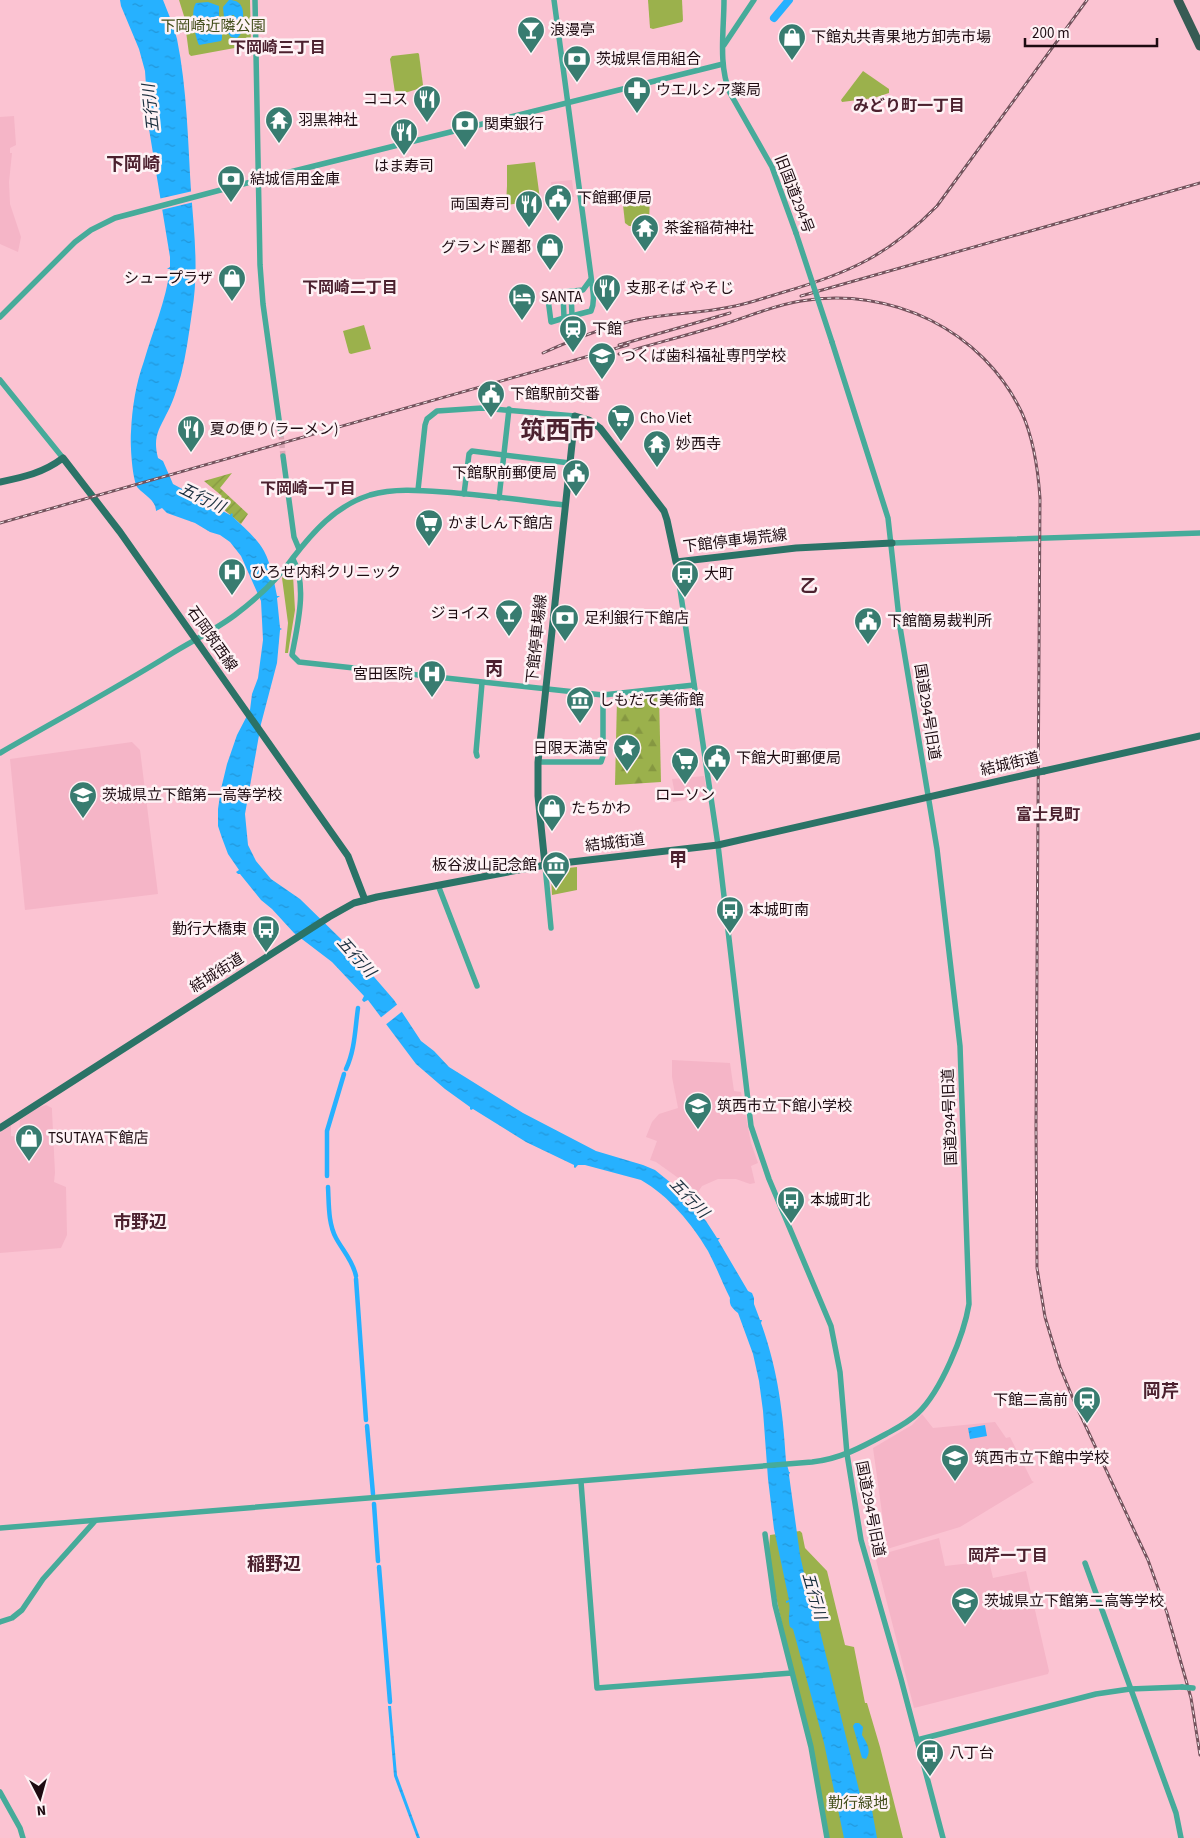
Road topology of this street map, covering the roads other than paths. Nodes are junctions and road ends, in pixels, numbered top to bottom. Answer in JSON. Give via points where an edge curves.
{"nodes":[{"id":1,"x":255,"y":0,"type":"edge"},
{"id":2,"x":554,"y":0,"type":"edge"},
{"id":3,"x":724,"y":0,"type":"edge"},
{"id":4,"x":754,"y":0,"type":"edge"},
{"id":5,"x":1178,"y":0,"type":"edge"},
{"id":6,"x":1184,"y":0,"type":"edge"},
{"id":7,"x":1200,"y":33,"type":"edge"},
{"id":8,"x":724,"y":45,"type":"junction"},
{"id":9,"x":1200,"y":46,"type":"edge"},
{"id":10,"x":723,"y":64,"type":"junction"},
{"id":11,"x":568,"y":102,"type":"junction"},
{"id":12,"x":258,"y":180,"type":"junction"},
{"id":13,"x":591,"y":279,"type":"junction"},
{"id":14,"x":584,"y":290,"type":"junction"},
{"id":15,"x":571,"y":291,"type":"junction"},
{"id":16,"x":563,"y":292,"type":"junction"},
{"id":17,"x":593,"y":297,"type":"junction"},
{"id":18,"x":572,"y":316,"type":"junction"},
{"id":19,"x":0,"y":317,"type":"edge"},
{"id":20,"x":564,"y":318,"type":"junction"},
{"id":21,"x":832,"y":342,"type":"joint"},
{"id":22,"x":0,"y":380,"type":"edge"},
{"id":23,"x":509,"y":409,"type":"junction"},
{"id":24,"x":575,"y":416,"type":"junction"},
{"id":25,"x":281,"y":434,"type":"tunnel mouth"},
{"id":26,"x":504,"y":455,"type":"junction"},
{"id":27,"x":284,"y":456,"type":"tunnel mouth"},
{"id":28,"x":63,"y":458,"type":"junction"},
{"id":29,"x":570,"y":463,"type":"junction"},
{"id":30,"x":0,"y":482,"type":"edge"},
{"id":31,"x":418,"y":490,"type":"junction"},
{"id":32,"x":464,"y":494,"type":"junction"},
{"id":33,"x":499,"y":498,"type":"junction"},
{"id":34,"x":565,"y":505,"type":"junction"},
{"id":35,"x":1200,"y":533,"type":"edge"},
{"id":36,"x":892,"y":543,"type":"junction"},
{"id":37,"x":298,"y":549,"type":"junction"},
{"id":38,"x":293,"y":559,"type":"junction"},
{"id":39,"x":676,"y":562,"type":"junction"},
{"id":40,"x":195,"y":640,"type":"junction"},
{"id":41,"x":482,"y":682,"type":"junction"},
{"id":42,"x":694,"y":685,"type":"junction"},
{"id":43,"x":546,"y":689,"type":"junction"},
{"id":44,"x":603,"y":695,"type":"junction"},
{"id":45,"x":1200,"y":736,"type":"edge"},
{"id":46,"x":0,"y":753,"type":"edge"},
{"id":47,"x":477,"y":756,"type":"dead end"},
{"id":48,"x":538,"y":762,"type":"junction"},
{"id":49,"x":928,"y":797,"type":"junction"},
{"id":50,"x":718,"y":845,"type":"junction"},
{"id":51,"x":546,"y":865,"type":"junction"},
{"id":52,"x":438,"y":885,"type":"junction"},
{"id":53,"x":365,"y":900,"type":"junction"},
{"id":54,"x":551,"y":928,"type":"dead end"},
{"id":55,"x":477,"y":986,"type":"dead end"},
{"id":56,"x":0,"y":1128,"type":"edge"},
{"id":57,"x":847,"y":1454,"type":"junction"},
{"id":58,"x":581,"y":1482,"type":"junction"},
{"id":59,"x":95,"y":1521,"type":"junction"},
{"id":60,"x":0,"y":1528,"type":"edge"},
{"id":61,"x":765,"y":1534,"type":"dead end"},
{"id":62,"x":1085,"y":1563,"type":"dead end"},
{"id":63,"x":0,"y":1622,"type":"edge"},
{"id":64,"x":792,"y":1673,"type":"junction"},
{"id":65,"x":1200,"y":1688,"type":"edge"},
{"id":66,"x":1130,"y":1689,"type":"junction"},
{"id":67,"x":917,"y":1740,"type":"junction"},
{"id":68,"x":0,"y":1792,"type":"edge"},
{"id":69,"x":23,"y":1838,"type":"edge"},
{"id":70,"x":827,"y":1838,"type":"edge"},
{"id":71,"x":943,"y":1838,"type":"edge"},
{"id":72,"x":1181,"y":1838,"type":"edge"}],
"edges":[{"from":1,"to":12,"type":"street"},
{"from":2,"to":11,"type":"street"},
{"from":3,"to":8,"type":"street","name":"旧国道294号"},
{"from":4,"to":8,"type":"street"},
{"from":5,"to":9,"type":"highway"},
{"from":6,"to":7,"type":"highway"},
{"from":8,"to":10,"type":"street","name":"旧国道294号"},
{"from":10,"to":11,"type":"street"},
{"from":10,"to":21,"type":"street","name":"旧国道294号","bridge":true,"via":[[730,93],[774,170]]},
{"from":11,"to":12,"type":"street"},
{"from":11,"to":13,"type":"street"},
{"from":12,"to":19,"type":"street","via":[[115,218],[92,230],[65,252]]},
{"from":12,"to":25,"type":"street","via":[[263,304]]},
{"from":13,"to":14,"type":"street"},
{"from":13,"to":17,"type":"street"},
{"from":14,"to":15,"type":"street"},
{"from":14,"to":17,"type":"street"},
{"from":15,"to":16,"type":"street"},
{"from":15,"to":18,"type":"street"},
{"from":16,"to":20,"type":"street"},
{"from":16,"to":20,"type":"street","via":[[554,293],[548,299],[551,322]]},
{"from":17,"to":18,"type":"street","via":[[591,311]]},
{"from":18,"to":20,"type":"street"},
{"from":21,"to":36,"type":"street","name":"国道294号旧道","via":[[886,507]]},
{"from":22,"to":28,"type":"street"},
{"from":23,"to":24,"type":"street"},
{"from":23,"to":26,"type":"street"},
{"from":23,"to":31,"type":"street","via":[[445,410],[430,416],[424,424]]},
{"from":24,"to":29,"type":"main road","name":"下館停車場線"},
{"from":24,"to":39,"type":"main road","name":"下館停車場荒線","via":[[600,428],[664,511]]},
{"from":26,"to":29,"type":"street"},
{"from":26,"to":32,"type":"street","via":[[469,452]]},
{"from":26,"to":33,"type":"street"},
{"from":27,"to":37,"type":"street","via":[[294,541]]},
{"from":28,"to":30,"type":"main road","via":[[34,474]]},
{"from":28,"to":40,"type":"main road","name":"石岡筑西線","via":[[120,532]]},
{"from":29,"to":34,"type":"main road","name":"下館停車場線"},
{"from":31,"to":32,"type":"street"},
{"from":31,"to":37,"type":"street","via":[[381,493],[354,502],[326,520]]},
{"from":32,"to":33,"type":"street"},
{"from":33,"to":34,"type":"street"},
{"from":34,"to":43,"type":"main road","name":"下館停車場線"},
{"from":35,"to":36,"type":"street"},
{"from":36,"to":39,"type":"main road","name":"下館停車場荒線","via":[[796,548]]},
{"from":36,"to":49,"type":"street","name":"国道294号旧道","via":[[900,627]]},
{"from":37,"to":38,"type":"street"},
{"from":38,"to":40,"type":"street","via":[[234,616]]},
{"from":38,"to":41,"type":"street","via":[[300,598],[292,654],[299,662]]},
{"from":39,"to":42,"type":"street"},
{"from":40,"to":46,"type":"street"},
{"from":40,"to":53,"type":"main road","name":"石岡筑西線","via":[[348,856]]},
{"from":41,"to":43,"type":"street"},
{"from":41,"to":47,"type":"street"},
{"from":42,"to":44,"type":"street"},
{"from":42,"to":50,"type":"street"},
{"from":43,"to":44,"type":"street"},
{"from":43,"to":48,"type":"main road","name":"下館停車場線"},
{"from":44,"to":48,"type":"street","via":[[601,762]]},
{"from":45,"to":49,"type":"main road","name":"結城街道","bridge":true},
{"from":48,"to":51,"type":"main road","name":"下館停車場線","via":[[538,796]]},
{"from":49,"to":50,"type":"main road","name":"結城街道"},
{"from":49,"to":57,"type":"street","name":"国道294号旧道","via":[[960,1046],[969,1304],[960,1341],[922,1410],[911,1420]]},
{"from":50,"to":51,"type":"main road","name":"結城街道"},
{"from":50,"to":57,"type":"street","via":[[751,1126],[769,1179],[831,1326],[840,1372]]},
{"from":51,"to":52,"type":"main road","name":"結城街道"},
{"from":51,"to":54,"type":"street"},
{"from":52,"to":53,"type":"main road","name":"結城街道"},
{"from":52,"to":55,"type":"street"},
{"from":53,"to":56,"type":"main road","name":"結城街道","via":[[347,906]]},
{"from":57,"to":58,"type":"street","via":[[798,1464]]},
{"from":57,"to":67,"type":"street","name":"国道294号旧道","via":[[865,1554]]},
{"from":58,"to":59,"type":"street"},
{"from":58,"to":64,"type":"street","via":[[597,1688]]},
{"from":59,"to":60,"type":"street"},
{"from":59,"to":63,"type":"street","via":[[43,1579],[22,1610]]},
{"from":61,"to":64,"type":"street","via":[[775,1605]]},
{"from":62,"to":66,"type":"street"},
{"from":64,"to":70,"type":"street","via":[[811,1747]]},
{"from":65,"to":66,"type":"street","bridge":true},
{"from":66,"to":67,"type":"street","via":[[1096,1694]]},
{"from":66,"to":72,"type":"street","via":[[1176,1813]]},
{"from":67,"to":71,"type":"street","name":"国道294号旧道"},
{"from":68,"to":69,"type":"street"}]}
